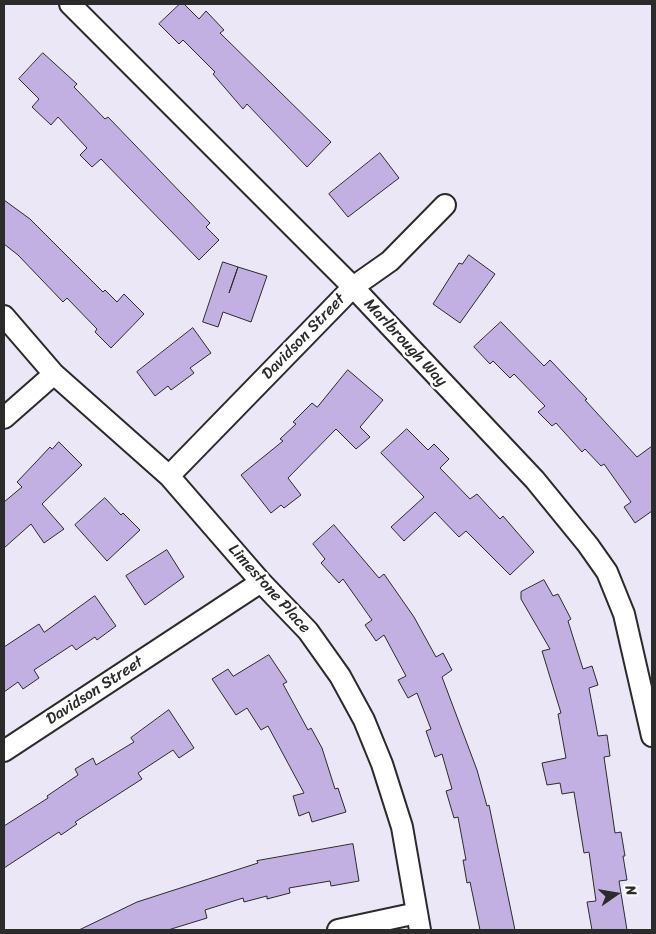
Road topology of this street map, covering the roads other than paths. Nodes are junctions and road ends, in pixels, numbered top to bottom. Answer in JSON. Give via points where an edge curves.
{"nodes":[{"id":1,"x":70,"y":4,"type":"edge"},
{"id":2,"x":445,"y":205,"type":"dead end"},
{"id":3,"x":353,"y":287,"type":"junction"},
{"id":4,"x":4,"y":316,"type":"edge"},
{"id":5,"x":54,"y":374,"type":"junction"},
{"id":6,"x":4,"y":418,"type":"edge"},
{"id":7,"x":169,"y":476,"type":"junction"},
{"id":8,"x":261,"y":582,"type":"junction"},
{"id":9,"x":652,"y":736,"type":"edge"},
{"id":10,"x":4,"y":751,"type":"edge"},
{"id":11,"x":419,"y":922,"type":"edge"},
{"id":12,"x":338,"y":930,"type":"edge"}],
"edges":[{"from":1,"to":3,"type":"street","name":"Marlbrough Way"},
{"from":2,"to":3,"type":"street","name":"Davidson Street","via":[[390,261]]},
{"from":3,"to":7,"type":"street","name":"Davidson Street"},
{"from":3,"to":9,"type":"street","name":"Marlbrough Way","via":[[535,480],[607,572],[624,614]]},
{"from":4,"to":5,"type":"street","name":"Limestone Place"},
{"from":5,"to":6,"type":"street"},
{"from":5,"to":7,"type":"street","name":"Limestone Place"},
{"from":7,"to":8,"type":"street","name":"Limestone Place"},
{"from":8,"to":10,"type":"street","name":"Davidson Street"},
{"from":8,"to":11,"type":"street","name":"Limestone Place","via":[[308,631],[340,676],[364,720],[402,827]]},
{"from":11,"to":12,"type":"street"}]}
